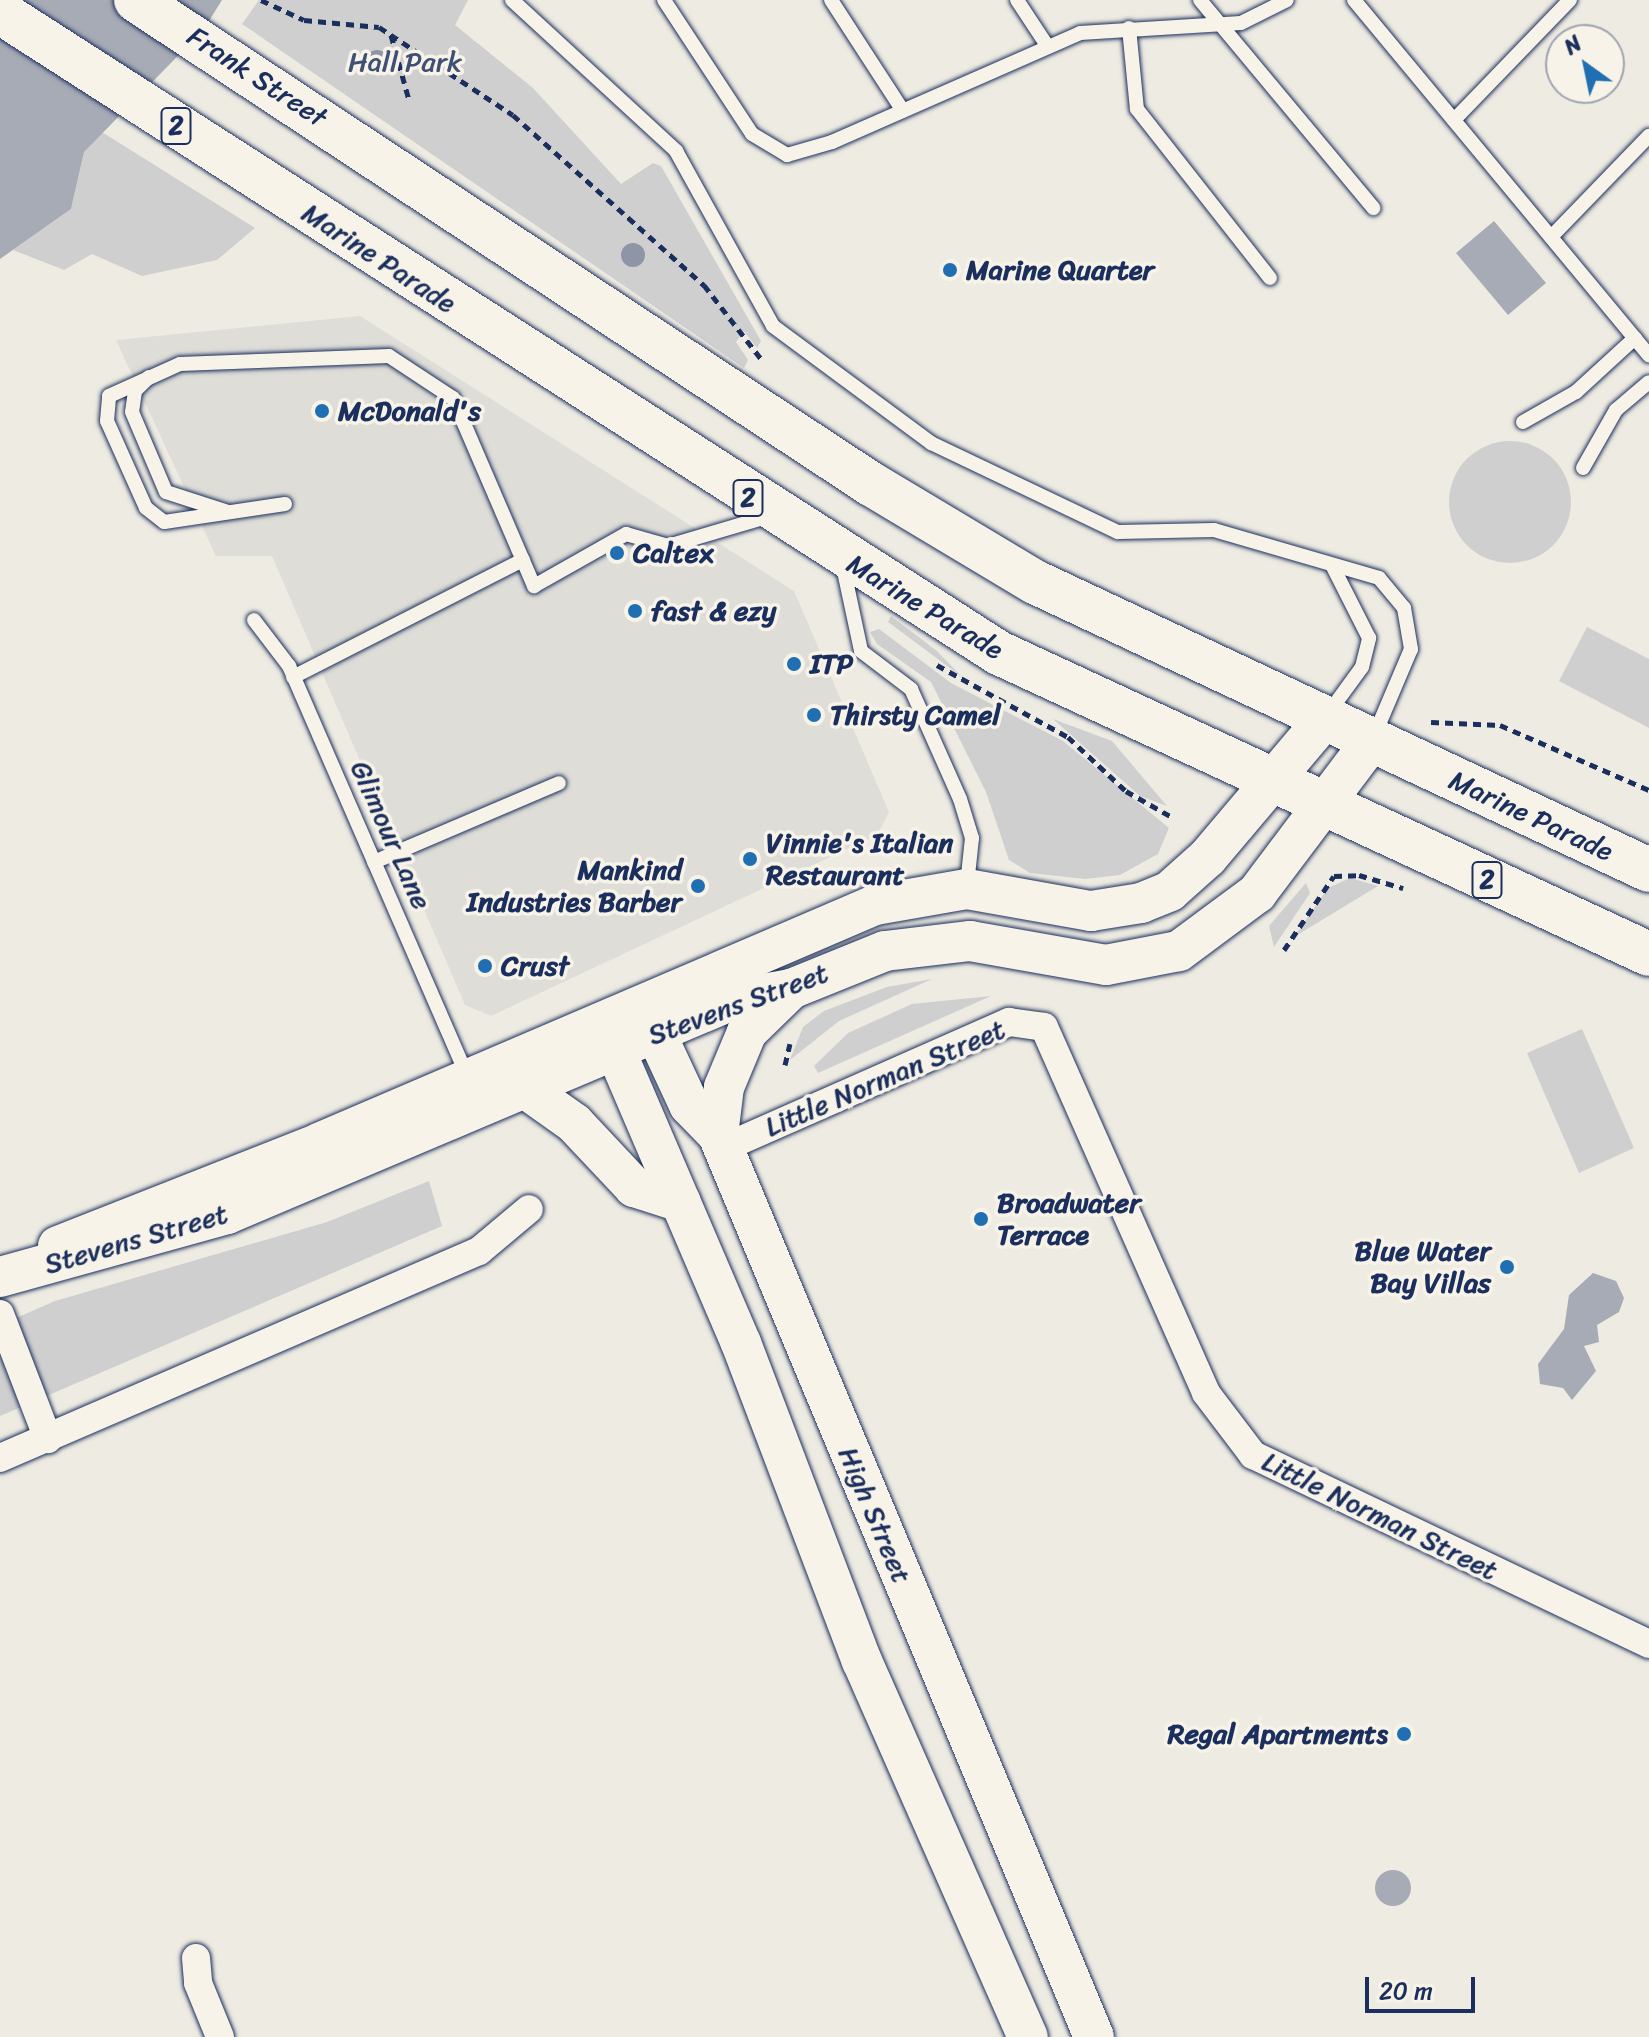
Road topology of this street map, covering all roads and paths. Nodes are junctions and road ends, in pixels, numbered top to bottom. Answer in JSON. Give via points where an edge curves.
{"nodes":[{"id":1,"x":136,"y":0,"type":"edge"},
{"id":2,"x":512,"y":0,"type":"edge"},
{"id":3,"x":664,"y":0,"type":"edge"},
{"id":4,"x":831,"y":0,"type":"edge"},
{"id":5,"x":1017,"y":0,"type":"edge"},
{"id":6,"x":1200,"y":0,"type":"edge"},
{"id":7,"x":1287,"y":0,"type":"edge"},
{"id":8,"x":1354,"y":0,"type":"edge"},
{"id":9,"x":1570,"y":0,"type":"edge"},
{"id":10,"x":0,"y":12,"type":"edge"},
{"id":11,"x":1215,"y":24,"type":"junction"},
{"id":12,"x":1129,"y":28,"type":"junction"},
{"id":13,"x":391,"y":34,"type":"dead end"},
{"id":14,"x":1048,"y":47,"type":"junction"},
{"id":15,"x":409,"y":100,"type":"dead end"},
{"id":16,"x":903,"y":111,"type":"junction"},
{"id":17,"x":1454,"y":120,"type":"junction"},
{"id":18,"x":337,"y":128,"type":"joint"},
{"id":19,"x":1649,"y":136,"type":"edge"},
{"id":20,"x":1373,"y":208,"type":"dead end"},
{"id":21,"x":1551,"y":237,"type":"junction"},
{"id":22,"x":1270,"y":278,"type":"dead end"},
{"id":23,"x":1635,"y":338,"type":"junction"},
{"id":24,"x":1649,"y":355,"type":"edge"},
{"id":25,"x":154,"y":372,"type":"junction"},
{"id":26,"x":1649,"y":382,"type":"edge"},
{"id":27,"x":1523,"y":422,"type":"dead end"},
{"id":28,"x":1583,"y":468,"type":"dead end"},
{"id":29,"x":285,"y":504,"type":"dead end"},
{"id":30,"x":240,"y":514,"type":"junction"},
{"id":31,"x":775,"y":515,"type":"junction"},
{"id":32,"x":842,"y":557,"type":"junction"},
{"id":33,"x":523,"y":560,"type":"junction"},
{"id":34,"x":1332,"y":565,"type":"junction"},
{"id":35,"x":254,"y":620,"type":"dead end"},
{"id":36,"x":929,"y":658,"type":"dead end"},
{"id":37,"x":293,"y":677,"type":"junction"},
{"id":38,"x":1323,"y":721,"type":"junction"},
{"id":39,"x":1431,"y":722,"type":"dead end"},
{"id":40,"x":1370,"y":743,"type":"junction"},
{"id":41,"x":1269,"y":782,"type":"junction"},
{"id":42,"x":559,"y":783,"type":"dead end"},
{"id":43,"x":1649,"y":790,"type":"edge"},
{"id":44,"x":1325,"y":807,"type":"junction"},
{"id":45,"x":1172,"y":817,"type":"dead end"},
{"id":46,"x":374,"y":862,"type":"junction"},
{"id":47,"x":1649,"y":870,"type":"edge"},
{"id":48,"x":1403,"y":888,"type":"dead end"},
{"id":49,"x":967,"y":889,"type":"junction"},
{"id":50,"x":1284,"y":950,"type":"dead end"},
{"id":51,"x":1649,"y":954,"type":"edge"},
{"id":52,"x":791,"y":989,"type":"junction"},
{"id":53,"x":649,"y":1018,"type":"junction"},
{"id":54,"x":609,"y":1035,"type":"junction"},
{"id":55,"x":468,"y":1077,"type":"junction"},
{"id":56,"x":526,"y":1089,"type":"junction"},
{"id":57,"x":720,"y":1142,"type":"junction"},
{"id":58,"x":681,"y":1202,"type":"junction"},
{"id":59,"x":529,"y":1209,"type":"dead end"},
{"id":60,"x":0,"y":1275,"type":"edge"},
{"id":61,"x":0,"y":1314,"type":"edge"},
{"id":62,"x":48,"y":1439,"type":"junction"},
{"id":63,"x":0,"y":1458,"type":"edge"},
{"id":64,"x":1649,"y":1644,"type":"edge"},
{"id":65,"x":196,"y":1958,"type":"dead end"},
{"id":66,"x":220,"y":2037,"type":"edge"},
{"id":67,"x":1028,"y":2037,"type":"edge"},
{"id":68,"x":1094,"y":2037,"type":"edge"}],
"edges":[{"from":1,"to":18,"type":"highway","name":"Frank Street"},
{"from":2,"to":34,"type":"lane","via":[[676,151],[773,326],[931,443],[1118,532],[1214,530]]},
{"from":3,"to":16,"type":"lane","via":[[752,134],[773,151],[806,152]]},
{"from":4,"to":16,"type":"lane"},
{"from":5,"to":14,"type":"lane"},
{"from":6,"to":11,"type":"lane"},
{"from":7,"to":11,"type":"lane","via":[[1241,23]]},
{"from":8,"to":17,"type":"lane"},
{"from":9,"to":17,"type":"lane"},
{"from":10,"to":31,"type":"highway","name":"Marine Parade","number":"2"},
{"from":11,"to":12,"type":"lane"},
{"from":11,"to":20,"type":"lane"},
{"from":12,"to":14,"type":"lane","via":[[1080,33]]},
{"from":12,"to":22,"type":"lane","via":[[1137,109]]},
{"from":13,"to":15,"type":"path"},
{"from":14,"to":16,"type":"lane"},
{"from":17,"to":21,"type":"lane"},
{"from":18,"to":38,"type":"highway","name":"Marine Parade","via":[[1035,582]]},
{"from":19,"to":21,"type":"lane"},
{"from":21,"to":23,"type":"lane"},
{"from":23,"to":24,"type":"lane"},
{"from":23,"to":27,"type":"lane","via":[[1576,392]]},
{"from":25,"to":30,"type":"lane","via":[[135,391],[132,412],[166,492],[185,504]]},
{"from":25,"to":30,"type":"lane","via":[[118,389],[106,408],[146,508],[175,525]]},
{"from":25,"to":33,"type":"lane","via":[[209,361],[257,366],[389,356],[453,398]]},
{"from":26,"to":28,"type":"lane","via":[[1616,410]]},
{"from":29,"to":30,"type":"lane"},
{"from":31,"to":32,"type":"highway","name":"Marine Parade","number":"2"},
{"from":31,"to":33,"type":"lane","via":[[668,546],[626,534],[534,586]]},
{"from":32,"to":41,"type":"highway","name":"Marine Parade","number":"2","via":[[999,653]]},
{"from":32,"to":49,"type":"lane","via":[[861,651],[911,689],[960,799],[972,838]]},
{"from":33,"to":37,"type":"lane"},
{"from":34,"to":38,"type":"lane","via":[[1365,624],[1369,650]]},
{"from":34,"to":40,"type":"lane","via":[[1379,578],[1404,608],[1409,627],[1407,665]]},
{"from":35,"to":37,"type":"lane","name":"Glimour Lane"},
{"from":36,"to":45,"type":"path","via":[[953,679],[1068,737],[1126,791]]},
{"from":37,"to":46,"type":"lane","name":"Glimour Lane"},
{"from":38,"to":40,"type":"highway","name":"Marine Parade"},
{"from":38,"to":41,"type":"main road","name":"Stevens Street"},
{"from":39,"to":43,"type":"path","via":[[1500,725]]},
{"from":40,"to":44,"type":"main road","name":"Stevens Street"},
{"from":40,"to":47,"type":"highway","name":"Marine Parade"},
{"from":41,"to":44,"type":"highway","name":"Marine Parade","number":"2"},
{"from":41,"to":49,"type":"main road","name":"Stevens Street","via":[[1190,874],[1141,903],[1091,911]]},
{"from":42,"to":46,"type":"lane"},
{"from":44,"to":51,"type":"highway","name":"Marine Parade","number":"2"},
{"from":44,"to":52,"type":"main road","name":"Stevens Street","via":[[1241,910],[1179,951],[1106,965],[941,940],[885,951]]},
{"from":46,"to":55,"type":"lane","name":"Glimour Lane"},
{"from":48,"to":50,"type":"path","via":[[1359,875],[1334,876]]},
{"from":49,"to":53,"type":"main road","name":"Stevens Street","via":[[875,905]]},
{"from":52,"to":53,"type":"main road","name":"Stevens Street"},
{"from":52,"to":57,"type":"main road","via":[[747,1032],[724,1087]]},
{"from":53,"to":54,"type":"main road","name":"Stevens Street"},
{"from":53,"to":57,"type":"main road","name":"High Street","via":[[689,1105]]},
{"from":54,"to":55,"type":"main road","name":"Stevens Street"},
{"from":54,"to":56,"type":"main road","name":"Stevens Street"},
{"from":54,"to":58,"type":"main road"},
{"from":55,"to":60,"type":"main road","name":"Stevens Street","via":[[319,1143],[172,1195]]},
{"from":56,"to":58,"type":"main road","via":[[574,1123],[634,1187]]},
{"from":56,"to":60,"type":"main road","name":"Stevens Street","via":[[227,1214]]},
{"from":57,"to":64,"type":"street","name":"Little Norman Street","via":[[1009,1022],[1044,1027],[1058,1045],[1206,1393],[1253,1455]]},
{"from":57,"to":68,"type":"main road","name":"High Street"},
{"from":58,"to":67,"type":"main road","via":[[862,1661]]},
{"from":59,"to":62,"type":"street","via":[[479,1251]]},
{"from":61,"to":62,"type":"street"},
{"from":62,"to":63,"type":"street"},
{"from":65,"to":66,"type":"street"}]}
